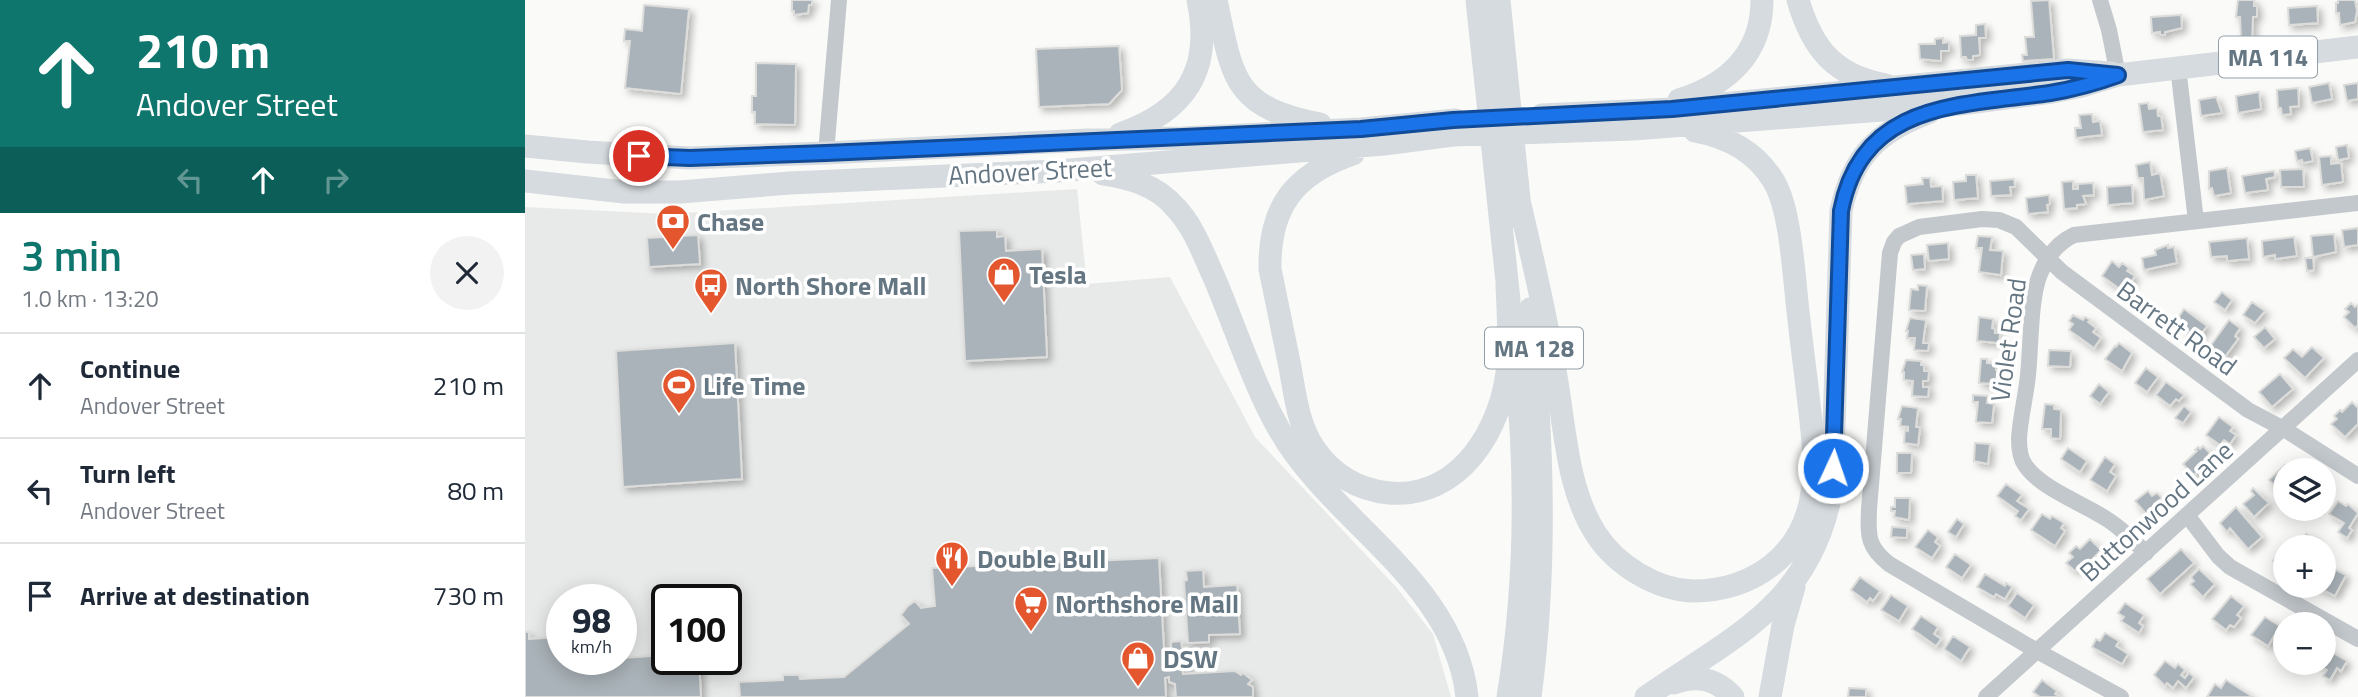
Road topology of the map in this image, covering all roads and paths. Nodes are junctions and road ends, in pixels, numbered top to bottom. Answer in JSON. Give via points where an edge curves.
{"nodes":[{"id":1,"x":839,"y":0,"type":"edge"},
{"id":2,"x":1198,"y":0,"type":"edge"},
{"id":3,"x":1216,"y":0,"type":"edge"},
{"id":4,"x":1471,"y":0,"type":"edge"},
{"id":5,"x":1477,"y":0,"type":"edge"},
{"id":6,"x":1499,"y":0,"type":"edge"},
{"id":7,"x":1762,"y":0,"type":"edge"},
{"id":8,"x":1798,"y":0,"type":"edge"},
{"id":9,"x":2100,"y":0,"type":"edge"},
{"id":10,"x":1482,"y":43,"type":"junction"},
{"id":11,"x":2358,"y":47,"type":"edge"},
{"id":12,"x":2178,"y":67,"type":"junction"},
{"id":13,"x":2118,"y":75,"type":"junction"},
{"id":14,"x":1906,"y":87,"type":"junction"},
{"id":15,"x":1960,"y":104,"type":"junction"},
{"id":16,"x":1631,"y":120,"type":"junction"},
{"id":17,"x":1453,"y":128,"type":"junction"},
{"id":18,"x":1361,"y":129,"type":"junction"},
{"id":19,"x":1088,"y":140,"type":"junction"},
{"id":20,"x":1384,"y":144,"type":"junction"},
{"id":21,"x":525,"y":146,"type":"edge"},
{"id":22,"x":597,"y":153,"type":"junction"},
{"id":23,"x":826,"y":153,"type":"junction"},
{"id":24,"x":1058,"y":171,"type":"junction"},
{"id":25,"x":525,"y":181,"type":"edge"},
{"id":26,"x":824,"y":182,"type":"junction"},
{"id":27,"x":594,"y":190,"type":"junction"},
{"id":28,"x":2358,"y":204,"type":"edge"},
{"id":29,"x":1520,"y":205,"type":"junction"},
{"id":30,"x":2196,"y":221,"type":"junction"},
{"id":31,"x":2048,"y":258,"type":"junction"},
{"id":32,"x":1507,"y":284,"type":"junction"},
{"id":33,"x":2358,"y":360,"type":"edge"},
{"id":34,"x":2284,"y":429,"type":"junction"},
{"id":35,"x":2358,"y":476,"type":"edge"},
{"id":36,"x":2187,"y":515,"type":"junction"},
{"id":37,"x":2146,"y":552,"type":"junction"},
{"id":38,"x":1797,"y":578,"type":"junction"},
{"id":39,"x":2358,"y":639,"type":"edge"},
{"id":40,"x":2037,"y":651,"type":"junction"},
{"id":41,"x":1652,"y":693,"type":"edge"},
{"id":42,"x":1467,"y":697,"type":"edge"},
{"id":43,"x":1508,"y":697,"type":"edge"},
{"id":44,"x":1530,"y":697,"type":"edge"},
{"id":45,"x":1733,"y":697,"type":"edge"},
{"id":46,"x":1770,"y":697,"type":"edge"},
{"id":47,"x":1986,"y":697,"type":"edge"},
{"id":48,"x":2121,"y":697,"type":"edge"}],
"edges":[{"from":1,"to":23,"type":"street"},
{"from":2,"to":19,"type":"highway","via":[[1202,51],[1194,77],[1178,102],[1144,125]]},
{"from":3,"to":18,"type":"highway","via":[[1230,65],[1250,95],[1280,114]]},
{"from":4,"to":10,"type":"highway"},
{"from":5,"to":10,"type":"highway","number":"MA 128"},
{"from":6,"to":29,"type":"highway","number":"MA 128"},
{"from":7,"to":16,"type":"highway","via":[[1751,47],[1730,75],[1696,95]]},
{"from":8,"to":14,"type":"highway","via":[[1809,32],[1833,61],[1864,80]]},
{"from":9,"to":13,"type":"street"},
{"from":10,"to":32,"type":"highway","number":"MA 128"},
{"from":11,"to":12,"type":"highway","name":"Andover Street","number":"MA 114"},
{"from":12,"to":13,"type":"highway","name":"Andover Street","number":"MA 114"},
{"from":12,"to":30,"type":"street"},
{"from":13,"to":14,"type":"highway","name":"Andover Street","number":"MA 114","via":[[2068,70]]},
{"from":13,"to":15,"type":"highway","name":"Andover Street","number":"MA 114","via":[[2052,92]]},
{"from":14,"to":16,"type":"highway","name":"Andover Street","number":"MA 114"},
{"from":15,"to":16,"type":"highway","name":"Andover Street","number":"MA 114"},
{"from":15,"to":38,"type":"highway","via":[[1909,120],[1874,142],[1852,171],[1845,190],[1832,488],[1822,528]]},
{"from":16,"to":17,"type":"highway","name":"Andover Street","number":"MA 114"},
{"from":16,"to":29,"type":"highway","via":[[1726,138],[1739,145],[1765,169],[1782,202],[1815,472],[1810,510],[1802,529],[1766,570],[1733,586],[1687,590],[1640,575],[1595,534],[1572,470]]},
{"from":17,"to":18,"type":"highway","name":"Andover Street","number":"MA 114"},
{"from":17,"to":20,"type":"highway","name":"Andover Street","number":"MA 114"},
{"from":18,"to":19,"type":"highway","name":"Andover Street","number":"MA 114"},
{"from":19,"to":23,"type":"highway","name":"Andover Street","number":"MA 114"},
{"from":20,"to":24,"type":"highway","name":"Andover Street","number":"MA 114"},
{"from":20,"to":32,"type":"highway","via":[[1320,167],[1305,178],[1280,208],[1273,227],[1270,269],[1300,419],[1325,463],[1350,482],[1397,494],[1431,487],[1464,466],[1490,429],[1505,386]]},
{"from":21,"to":22,"type":"highway","name":"Andover Street","number":"MA 114"},
{"from":22,"to":23,"type":"highway","name":"Andover Street","number":"MA 114","via":[[690,158]]},
{"from":22,"to":27,"type":"highway"},
{"from":23,"to":26,"type":"highway"},
{"from":24,"to":26,"type":"highway","name":"Andover Street","number":"MA 114"},
{"from":24,"to":42,"type":"highway","via":[[1121,176],[1140,183],[1161,193],[1189,224],[1283,436],[1322,487],[1428,601],[1456,649]]},
{"from":25,"to":27,"type":"highway","name":"Andover Street","number":"MA 114"},
{"from":26,"to":27,"type":"highway","name":"Andover Street","number":"MA 114","via":[[680,192]]},
{"from":28,"to":30,"type":"street","name":"Violet Road"},
{"from":29,"to":44,"type":"highway","number":"MA 128","via":[[1542,467],[1541,568]]},
{"from":30,"to":31,"type":"street","name":"Violet Road","via":[[2074,235]]},
{"from":31,"to":34,"type":"street","name":"Barrett Road","via":[[2092,296],[2248,410]]},
{"from":31,"to":37,"type":"street","name":"Violet Road","via":[[2035,289],[2019,440],[2024,464],[2041,480],[2123,530]]},
{"from":31,"to":40,"type":"street","name":"Barrett Road","via":[[2016,227],[1999,220],[1919,227],[1893,242],[1868,509],[1874,552]]},
{"from":32,"to":43,"type":"highway","number":"MA 128","via":[[1523,490],[1520,592]]},
{"from":33,"to":34,"type":"street","name":"Buttonwood Lane"},
{"from":34,"to":35,"type":"street","name":"Barrett Road"},
{"from":34,"to":36,"type":"street","name":"Buttonwood Lane"},
{"from":36,"to":37,"type":"street","name":"Buttonwood Lane"},
{"from":36,"to":39,"type":"street","via":[[2224,562]]},
{"from":37,"to":40,"type":"street","name":"Buttonwood Lane"},
{"from":38,"to":41,"type":"highway","via":[[1758,620]]},
{"from":38,"to":46,"type":"highway","via":[[1786,610]]},
{"from":40,"to":47,"type":"street","name":"Buttonwood Lane"},
{"from":40,"to":48,"type":"street"},
{"from":41,"to":45,"type":"highway","via":[[1696,678],[1711,680]]}]}
